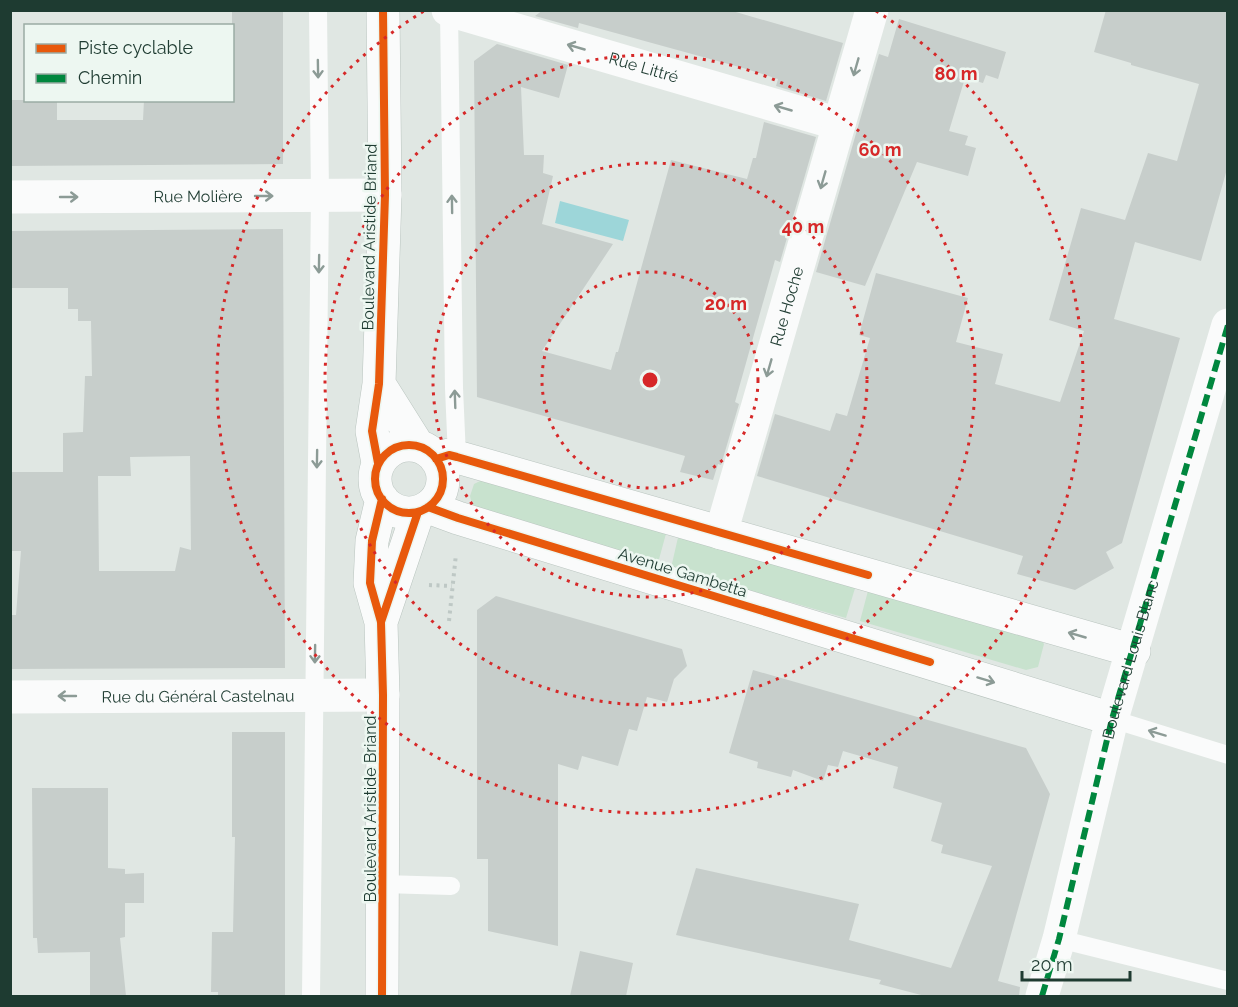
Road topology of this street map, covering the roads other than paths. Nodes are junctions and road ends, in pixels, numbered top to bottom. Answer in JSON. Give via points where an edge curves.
{"nodes":[{"id":1,"x":318,"y":10,"type":"edge"},
{"id":2,"x":383,"y":10,"type":"edge"},
{"id":3,"x":872,"y":10,"type":"edge"},
{"id":4,"x":449,"y":11,"type":"edge"},
{"id":5,"x":839,"y":124,"type":"junction"},
{"id":6,"x":385,"y":195,"type":"junction"},
{"id":7,"x":320,"y":196,"type":"junction"},
{"id":8,"x":10,"y":197,"type":"edge"},
{"id":9,"x":1227,"y":325,"type":"edge"},
{"id":10,"x":379,"y":384,"type":"junction"},
{"id":11,"x":437,"y":454,"type":"junction"},
{"id":12,"x":378,"y":464,"type":"junction"},
{"id":13,"x":382,"y":499,"type":"junction"},
{"id":14,"x":423,"y":509,"type":"junction"},
{"id":15,"x":721,"y":533,"type":"junction"},
{"id":16,"x":381,"y":622,"type":"junction"},
{"id":17,"x":1134,"y":651,"type":"junction"},
{"id":18,"x":383,"y":694,"type":"junction"},
{"id":19,"x":315,"y":695,"type":"junction"},
{"id":20,"x":10,"y":697,"type":"edge"},
{"id":21,"x":1112,"y":719,"type":"junction"},
{"id":22,"x":1227,"y":755,"type":"edge"},
{"id":23,"x":383,"y":884,"type":"junction"},
{"id":24,"x":451,"y":886,"type":"dead end"},
{"id":25,"x":1059,"y":939,"type":"junction"},
{"id":26,"x":1227,"y":981,"type":"edge"},
{"id":27,"x":311,"y":996,"type":"edge"},
{"id":28,"x":382,"y":996,"type":"edge"},
{"id":29,"x":1042,"y":996,"type":"edge"}],
"edges":[{"from":1,"to":7,"type":"lane","one_way":true},
{"from":2,"to":6,"type":"street","name":"Boulevard Aristide Briand"},
{"from":3,"to":5,"type":"street","name":"Rue Hoche","one_way":true},
{"from":5,"to":4,"type":"street","name":"Rue Littré","one_way":true},
{"from":11,"to":4,"type":"lane","one_way":true,"via":[[454,398]]},
{"from":5,"to":15,"type":"street","name":"Rue Hoche","one_way":true},
{"from":6,"to":7,"type":"street","name":"Rue Molière"},
{"from":6,"to":10,"type":"street","name":"Boulevard Aristide Briand"},
{"from":8,"to":7,"type":"street","name":"Rue Molière","one_way":true},
{"from":7,"to":19,"type":"lane","one_way":true},
{"from":9,"to":17,"type":"street","name":"Boulevard Louis Blanc"},
{"from":10,"to":11,"type":"street"},
{"from":10,"to":12,"type":"street","name":"Boulevard Aristide Briand","via":[[372,431]]},
{"from":11,"to":12,"type":"street","via":[[406,445],[385,454]]},
{"from":11,"to":14,"type":"street","via":[[443,480],[441,490],[436,500]]},
{"from":11,"to":15,"type":"street"},
{"from":12,"to":13,"type":"street","via":[[375,486]]},
{"from":13,"to":14,"type":"street","via":[[398,511]]},
{"from":13,"to":16,"type":"street","name":"Boulevard Aristide Briand","via":[[372,542],[370,583]]},
{"from":14,"to":16,"type":"street","name":"Boulevard Aristide Briand"},
{"from":14,"to":21,"type":"street","name":"Avenue Gambetta","one_way":true},
{"from":17,"to":15,"type":"street","one_way":true},
{"from":16,"to":18,"type":"street","name":"Boulevard Aristide Briand"},
{"from":17,"to":21,"type":"street","name":"Boulevard Louis Blanc"},
{"from":18,"to":19,"type":"street","name":"Rue du Général Castelnau"},
{"from":18,"to":23,"type":"street","name":"Boulevard Aristide Briand"},
{"from":19,"to":20,"type":"street","name":"Rue du Général Castelnau","one_way":true},
{"from":19,"to":27,"type":"lane"},
{"from":22,"to":21,"type":"lane","one_way":true},
{"from":21,"to":25,"type":"street","name":"Boulevard Louis Blanc"},
{"from":23,"to":24,"type":"lane"},
{"from":23,"to":28,"type":"street","name":"Boulevard Aristide Briand"},
{"from":25,"to":26,"type":"lane"},
{"from":25,"to":29,"type":"street","name":"Boulevard Louis Blanc"}]}
